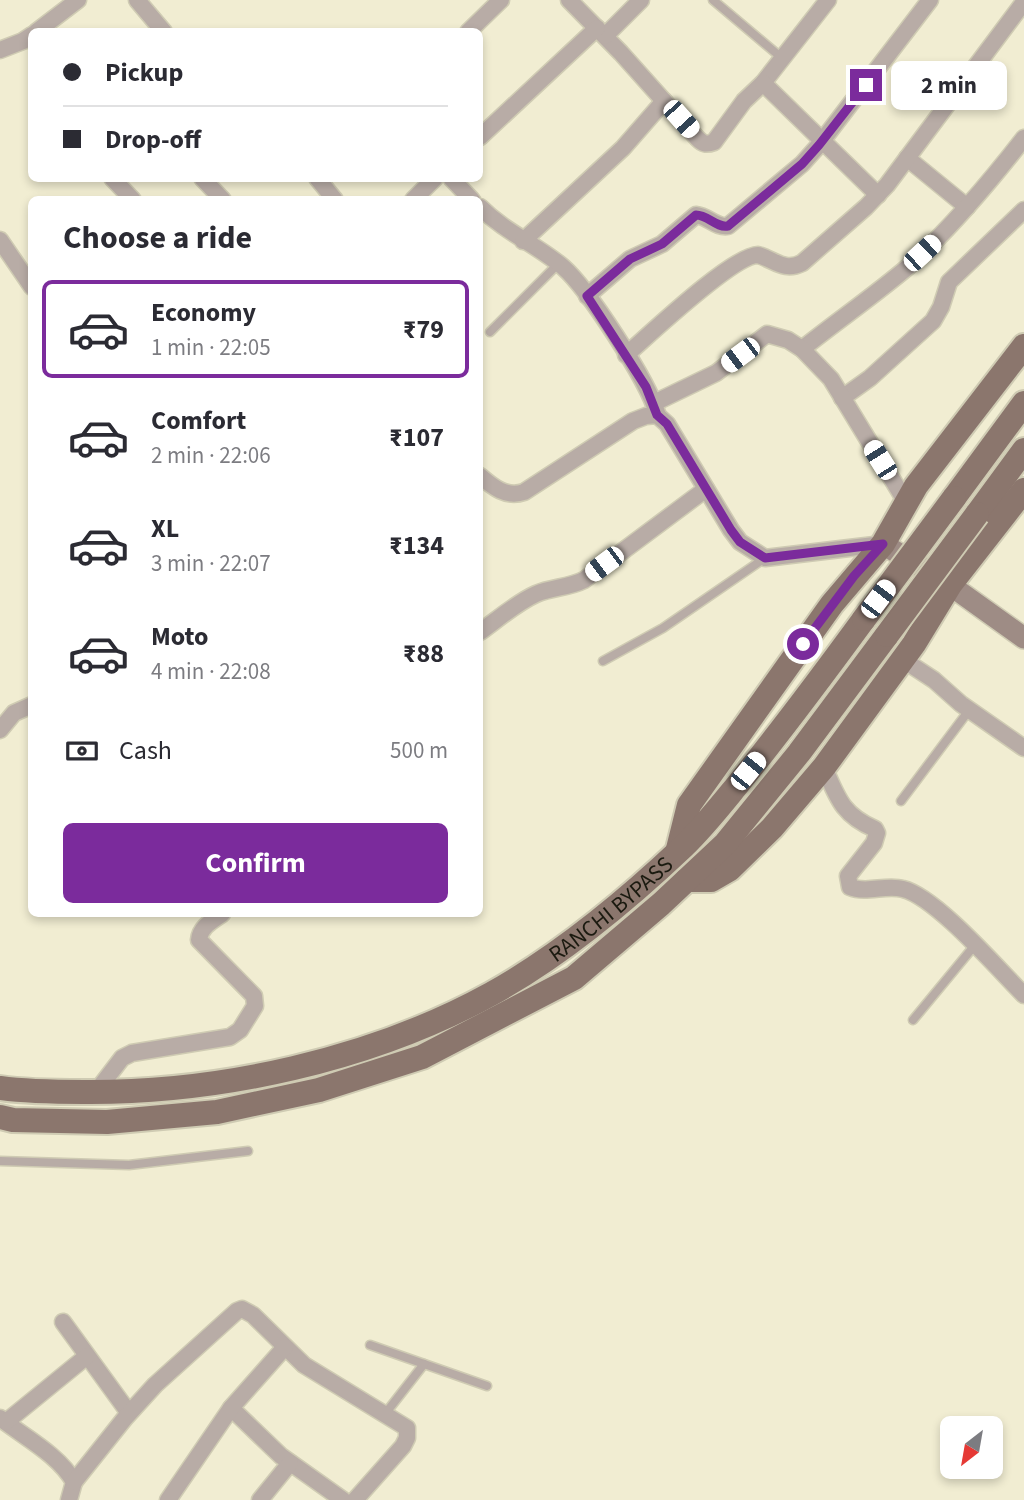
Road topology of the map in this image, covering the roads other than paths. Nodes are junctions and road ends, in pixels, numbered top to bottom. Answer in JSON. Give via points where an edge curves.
{"nodes":[{"id":1,"x":78,"y":0,"type":"edge"},
{"id":2,"x":137,"y":0,"type":"edge"},
{"id":3,"x":501,"y":0,"type":"edge"},
{"id":4,"x":569,"y":0,"type":"edge"},
{"id":5,"x":641,"y":0,"type":"edge"},
{"id":6,"x":712,"y":0,"type":"edge"},
{"id":7,"x":828,"y":0,"type":"edge"},
{"id":8,"x":930,"y":0,"type":"edge"},
{"id":9,"x":1024,"y":2,"type":"edge"},
{"id":10,"x":41,"y":28,"type":"edge"},
{"id":11,"x":161,"y":28,"type":"edge"},
{"id":12,"x":472,"y":28,"type":"edge"},
{"id":13,"x":601,"y":32,"type":"junction"},
{"id":14,"x":28,"y":38,"type":"edge"},
{"id":15,"x":1,"y":47,"type":"edge"},
{"id":16,"x":783,"y":59,"type":"junction"},
{"id":17,"x":763,"y":83,"type":"junction"},
{"id":18,"x":664,"y":101,"type":"junction"},
{"id":19,"x":483,"y":134,"type":"edge"},
{"id":20,"x":1024,"y":138,"type":"edge"},
{"id":21,"x":822,"y":142,"type":"junction"},
{"id":22,"x":907,"y":158,"type":"junction"},
{"id":23,"x":116,"y":182,"type":"edge"},
{"id":24,"x":206,"y":182,"type":"edge"},
{"id":25,"x":320,"y":182,"type":"edge"},
{"id":26,"x":431,"y":182,"type":"edge"},
{"id":27,"x":455,"y":182,"type":"edge"},
{"id":28,"x":878,"y":195,"type":"junction"},
{"id":29,"x":129,"y":196,"type":"edge"},
{"id":30,"x":219,"y":196,"type":"edge"},
{"id":31,"x":332,"y":196,"type":"edge"},
{"id":32,"x":417,"y":196,"type":"edge"},
{"id":33,"x":468,"y":196,"type":"edge"},
{"id":34,"x":967,"y":207,"type":"junction"},
{"id":35,"x":483,"y":210,"type":"edge"},
{"id":36,"x":1024,"y":210,"type":"edge"},
{"id":37,"x":0,"y":240,"type":"edge"},
{"id":38,"x":523,"y":241,"type":"junction"},
{"id":39,"x":558,"y":264,"type":"junction"},
{"id":40,"x":28,"y":281,"type":"edge"},
{"id":41,"x":587,"y":296,"type":"junction"},
{"id":42,"x":490,"y":332,"type":"dead end"},
{"id":43,"x":1024,"y":346,"type":"edge"},
{"id":44,"x":802,"y":349,"type":"junction"},
{"id":45,"x":626,"y":355,"type":"junction"},
{"id":46,"x":842,"y":398,"type":"junction"},
{"id":47,"x":1024,"y":403,"type":"edge"},
{"id":48,"x":656,"y":409,"type":"junction"},
{"id":49,"x":1024,"y":450,"type":"edge"},
{"id":50,"x":483,"y":478,"type":"edge"},
{"id":51,"x":706,"y":489,"type":"junction"},
{"id":52,"x":1024,"y":490,"type":"edge"},
{"id":53,"x":906,"y":502,"type":"junction"},
{"id":54,"x":883,"y":544,"type":"junction"},
{"id":55,"x":765,"y":558,"type":"junction"},
{"id":56,"x":950,"y":585,"type":"junction"},
{"id":57,"x":483,"y":630,"type":"edge"},
{"id":58,"x":1024,"y":638,"type":"edge"},
{"id":59,"x":902,"y":659,"type":"junction"},
{"id":60,"x":603,"y":661,"type":"dead end"},
{"id":61,"x":28,"y":707,"type":"edge"},
{"id":62,"x":970,"y":709,"type":"junction"},
{"id":63,"x":0,"y":730,"type":"edge"},
{"id":64,"x":1024,"y":748,"type":"edge"},
{"id":65,"x":824,"y":767,"type":"junction"},
{"id":66,"x":901,"y":801,"type":"dead end"},
{"id":67,"x":677,"y":853,"type":"junction"},
{"id":68,"x":687,"y":880,"type":"junction"},
{"id":69,"x":213,"y":917,"type":"edge"},
{"id":70,"x":975,"y":945,"type":"junction"},
{"id":71,"x":1024,"y":995,"type":"edge"},
{"id":72,"x":913,"y":1020,"type":"dead end"},
{"id":73,"x":0,"y":1088,"type":"edge"},
{"id":74,"x":96,"y":1092,"type":"junction"},
{"id":75,"x":0,"y":1118,"type":"edge"},
{"id":76,"x":248,"y":1151,"type":"dead end"},
{"id":77,"x":0,"y":1161,"type":"edge"},
{"id":78,"x":63,"y":1322,"type":"dead end"},
{"id":79,"x":370,"y":1345,"type":"dead end"},
{"id":80,"x":285,"y":1347,"type":"junction"},
{"id":81,"x":88,"y":1356,"type":"junction"},
{"id":82,"x":424,"y":1364,"type":"junction"},
{"id":83,"x":487,"y":1387,"type":"dead end"},
{"id":84,"x":231,"y":1408,"type":"junction"},
{"id":85,"x":129,"y":1413,"type":"junction"},
{"id":86,"x":385,"y":1414,"type":"junction"},
{"id":87,"x":3,"y":1420,"type":"edge"},
{"id":88,"x":290,"y":1463,"type":"junction"},
{"id":89,"x":74,"y":1482,"type":"junction"},
{"id":90,"x":69,"y":1500,"type":"edge"},
{"id":91,"x":168,"y":1500,"type":"edge"},
{"id":92,"x":260,"y":1500,"type":"edge"},
{"id":93,"x":343,"y":1500,"type":"edge"},
{"id":94,"x":355,"y":1500,"type":"edge"}],
"edges":[{"from":1,"to":10,"type":"street"},
{"from":2,"to":11,"type":"street"},
{"from":3,"to":12,"type":"street"},
{"from":4,"to":13,"type":"street"},
{"from":5,"to":13,"type":"street"},
{"from":6,"to":16,"type":"lane"},
{"from":7,"to":16,"type":"street"},
{"from":8,"to":21,"type":"street"},
{"from":9,"to":22,"type":"street"},
{"from":13,"to":18,"type":"street"},
{"from":13,"to":19,"type":"street"},
{"from":14,"to":15,"type":"street"},
{"from":16,"to":17,"type":"street"},
{"from":17,"to":18,"type":"street","via":[[709,144],[703,144]]},
{"from":17,"to":21,"type":"street"},
{"from":18,"to":38,"type":"street","via":[[623,148]]},
{"from":20,"to":34,"type":"street"},
{"from":21,"to":28,"type":"street"},
{"from":21,"to":41,"type":"street","via":[[728,226],[696,215],[662,244],[630,259]]},
{"from":22,"to":28,"type":"street"},
{"from":22,"to":34,"type":"street"},
{"from":23,"to":29,"type":"street"},
{"from":24,"to":30,"type":"street"},
{"from":25,"to":31,"type":"street"},
{"from":26,"to":32,"type":"street"},
{"from":27,"to":33,"type":"street"},
{"from":28,"to":45,"type":"street","via":[[802,263],[784,267],[758,255],[741,260]]},
{"from":34,"to":44,"type":"street","via":[[907,267]]},
{"from":35,"to":38,"type":"street"},
{"from":36,"to":46,"type":"street","via":[[949,282],[933,321]]},
{"from":37,"to":40,"type":"street"},
{"from":38,"to":39,"type":"street"},
{"from":39,"to":41,"type":"street"},
{"from":39,"to":42,"type":"lane"},
{"from":41,"to":45,"type":"street"},
{"from":43,"to":53,"type":"main road"},
{"from":44,"to":46,"type":"street"},
{"from":44,"to":48,"type":"street","via":[[767,334],[716,373]]},
{"from":45,"to":48,"type":"street"},
{"from":46,"to":53,"type":"street"},
{"from":47,"to":67,"type":"main road","name":"RANCHI BYPASS","bridge":true,"via":[[777,736]]},
{"from":48,"to":50,"type":"street","via":[[524,492],[507,494]]},
{"from":48,"to":51,"type":"street"},
{"from":49,"to":68,"type":"main road","name":"RANCHI BYPASS","bridge":true,"via":[[799,754],[725,844]]},
{"from":51,"to":55,"type":"street","via":[[740,542]]},
{"from":51,"to":57,"type":"street","via":[[584,580],[540,592]]},
{"from":52,"to":56,"type":"main road"},
{"from":53,"to":54,"type":"main road"},
{"from":54,"to":55,"type":"street"},
{"from":54,"to":56,"type":"street"},
{"from":54,"to":67,"type":"main road","via":[[832,604],[689,805]]},
{"from":55,"to":60,"type":"lane","via":[[663,628]]},
{"from":56,"to":58,"type":"street"},
{"from":56,"to":59,"type":"main road"},
{"from":59,"to":62,"type":"street"},
{"from":59,"to":65,"type":"main road"},
{"from":61,"to":63,"type":"street","via":[[14,713]]},
{"from":62,"to":64,"type":"street"},
{"from":62,"to":66,"type":"lane"},
{"from":65,"to":68,"type":"main road","via":[[730,869],[711,880]]},
{"from":65,"to":70,"type":"street","via":[[845,810],[877,833],[848,876],[850,887],[901,888],[916,893]]},
{"from":67,"to":74,"type":"main road","name":"RANCHI BYPASS","via":[[566,946],[491,994],[417,1029],[318,1062],[205,1086]]},
{"from":68,"to":75,"type":"main road","name":"RANCHI BYPASS","via":[[574,978],[422,1057],[319,1090],[217,1112],[107,1122]]},
{"from":69,"to":74,"type":"street","via":[[199,940],[256,1002],[240,1030],[230,1037],[132,1053],[122,1058]]},
{"from":70,"to":71,"type":"street"},
{"from":70,"to":72,"type":"lane"},
{"from":73,"to":74,"type":"main road","name":"RANCHI BYPASS"},
{"from":76,"to":77,"type":"lane","via":[[129,1165]]},
{"from":78,"to":81,"type":"street"},
{"from":79,"to":82,"type":"lane"},
{"from":80,"to":84,"type":"street"},
{"from":80,"to":85,"type":"street","via":[[247,1311],[237,1311]]},
{"from":80,"to":86,"type":"street","via":[[304,1365]]},
{"from":81,"to":85,"type":"street"},
{"from":81,"to":87,"type":"street"},
{"from":82,"to":83,"type":"lane"},
{"from":82,"to":86,"type":"lane"},
{"from":84,"to":88,"type":"street"},
{"from":84,"to":91,"type":"street"},
{"from":85,"to":89,"type":"street"},
{"from":86,"to":94,"type":"street","via":[[407,1428],[407,1438]]},
{"from":87,"to":89,"type":"street","via":[[55,1459]]},
{"from":88,"to":92,"type":"street"},
{"from":88,"to":93,"type":"street"},
{"from":89,"to":90,"type":"street"}]}
